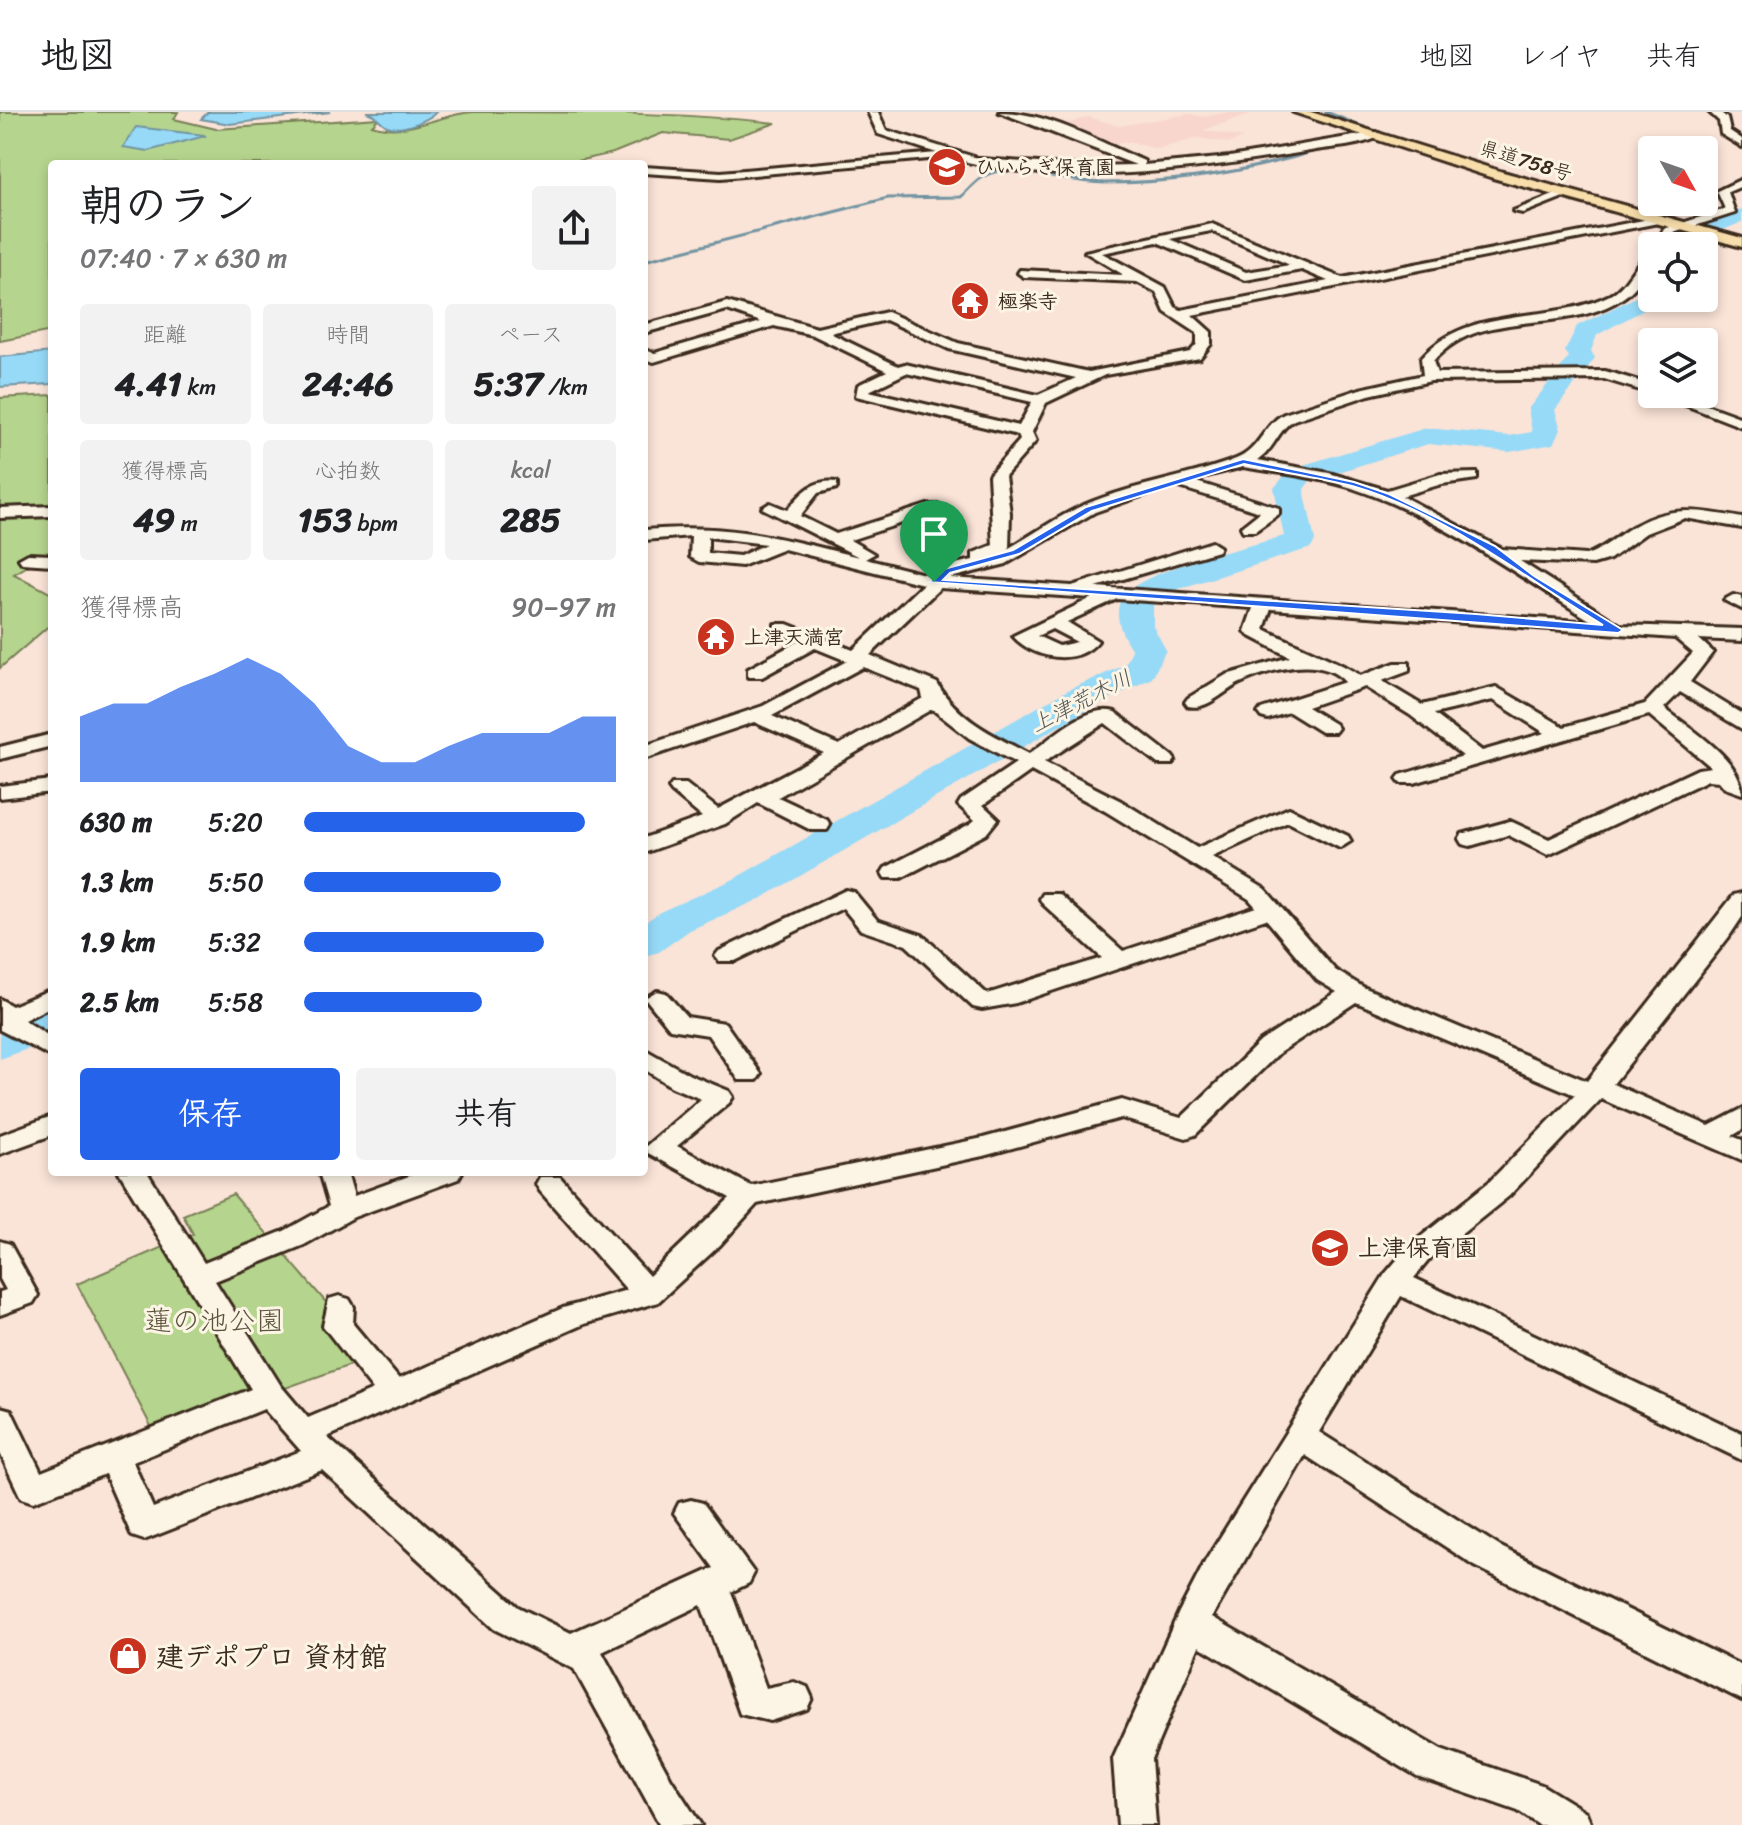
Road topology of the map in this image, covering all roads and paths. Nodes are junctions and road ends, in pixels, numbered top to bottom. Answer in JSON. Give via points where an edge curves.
{"nodes":[{"id":1,"x":873,"y":112,"type":"edge"},
{"id":2,"x":1004,"y":112,"type":"edge"},
{"id":3,"x":1299,"y":112,"type":"edge"},
{"id":4,"x":1714,"y":112,"type":"edge"},
{"id":5,"x":1377,"y":135,"type":"junction"},
{"id":6,"x":1742,"y":144,"type":"edge"},
{"id":7,"x":950,"y":154,"type":"junction"},
{"id":8,"x":1154,"y":168,"type":"junction"},
{"id":9,"x":648,"y":170,"type":"edge"},
{"id":10,"x":1741,"y":182,"type":"edge"},
{"id":11,"x":1565,"y":194,"type":"junction"},
{"id":12,"x":1519,"y":211,"type":"dead end"},
{"id":13,"x":1654,"y":221,"type":"junction"},
{"id":14,"x":1681,"y":229,"type":"junction"},
{"id":15,"x":1674,"y":232,"type":"edge"},
{"id":16,"x":1158,"y":238,"type":"junction"},
{"id":17,"x":1742,"y":243,"type":"edge"},
{"id":18,"x":1303,"y":266,"type":"junction"},
{"id":19,"x":1024,"y":273,"type":"dead end"},
{"id":20,"x":1638,"y":277,"type":"edge"},
{"id":21,"x":1144,"y":280,"type":"junction"},
{"id":22,"x":1341,"y":282,"type":"junction"},
{"id":23,"x":1178,"y":314,"type":"junction"},
{"id":24,"x":774,"y":322,"type":"junction"},
{"id":25,"x":648,"y":328,"type":"edge"},
{"id":26,"x":817,"y":332,"type":"junction"},
{"id":27,"x":954,"y":346,"type":"junction"},
{"id":28,"x":648,"y":358,"type":"edge"},
{"id":29,"x":902,"y":370,"type":"junction"},
{"id":30,"x":1088,"y":376,"type":"junction"},
{"id":31,"x":1431,"y":377,"type":"junction"},
{"id":32,"x":1638,"y":386,"type":"edge"},
{"id":33,"x":1040,"y":400,"type":"junction"},
{"id":34,"x":1702,"y":408,"type":"edge"},
{"id":35,"x":1742,"y":423,"type":"edge"},
{"id":36,"x":1024,"y":432,"type":"junction"},
{"id":37,"x":1243,"y":462,"type":"junction"},
{"id":38,"x":1471,"y":476,"type":"dead end"},
{"id":39,"x":1173,"y":480,"type":"junction"},
{"id":40,"x":831,"y":485,"type":"dead end"},
{"id":41,"x":1386,"y":496,"type":"junction"},
{"id":42,"x":770,"y":508,"type":"dead end"},
{"id":43,"x":933,"y":508,"type":"dead end"},
{"id":44,"x":48,"y":511,"type":"edge"},
{"id":45,"x":0,"y":513,"type":"edge"},
{"id":46,"x":791,"y":516,"type":"junction"},
{"id":47,"x":1742,"y":523,"type":"edge"},
{"id":48,"x":1249,"y":527,"type":"dead end"},
{"id":49,"x":700,"y":532,"type":"junction"},
{"id":50,"x":648,"y":535,"type":"edge"},
{"id":51,"x":837,"y":539,"type":"junction"},
{"id":52,"x":785,"y":542,"type":"junction"},
{"id":53,"x":1212,"y":547,"type":"dead end"},
{"id":54,"x":1499,"y":554,"type":"junction"},
{"id":55,"x":28,"y":559,"type":"dead end"},
{"id":56,"x":746,"y":559,"type":"junction"},
{"id":57,"x":48,"y":560,"type":"edge"},
{"id":58,"x":858,"y":563,"type":"junction"},
{"id":59,"x":770,"y":571,"type":"dead end"},
{"id":60,"x":927,"y":580,"type":"junction"},
{"id":61,"x":1069,"y":591,"type":"junction"},
{"id":62,"x":1112,"y":594,"type":"junction"},
{"id":63,"x":1263,"y":605,"type":"junction"},
{"id":64,"x":1052,"y":622,"type":"dead end"},
{"id":65,"x":781,"y":628,"type":"dead end"},
{"id":66,"x":1618,"y":630,"type":"junction"},
{"id":67,"x":1679,"y":632,"type":"junction"},
{"id":68,"x":1742,"y":635,"type":"edge"},
{"id":69,"x":815,"y":640,"type":"junction"},
{"id":70,"x":861,"y":657,"type":"junction"},
{"id":71,"x":1306,"y":658,"type":"junction"},
{"id":72,"x":1402,"y":667,"type":"dead end"},
{"id":73,"x":755,"y":673,"type":"dead end"},
{"id":74,"x":1363,"y":683,"type":"junction"},
{"id":75,"x":1679,"y":683,"type":"junction"},
{"id":76,"x":933,"y":700,"type":"junction"},
{"id":77,"x":1195,"y":702,"type":"dead end"},
{"id":78,"x":1291,"y":705,"type":"junction"},
{"id":79,"x":1652,"y":708,"type":"junction"},
{"id":80,"x":1419,"y":712,"type":"junction"},
{"id":81,"x":1268,"y":713,"type":"dead end"},
{"id":82,"x":754,"y":715,"type":"junction"},
{"id":83,"x":1742,"y":723,"type":"edge"},
{"id":84,"x":1328,"y":728,"type":"dead end"},
{"id":85,"x":1561,"y":734,"type":"junction"},
{"id":86,"x":48,"y":741,"type":"edge"},
{"id":87,"x":3,"y":752,"type":"edge"},
{"id":88,"x":648,"y":752,"type":"edge"},
{"id":89,"x":840,"y":753,"type":"junction"},
{"id":90,"x":1477,"y":757,"type":"junction"},
{"id":91,"x":1165,"y":760,"type":"dead end"},
{"id":92,"x":1032,"y":762,"type":"junction"},
{"id":93,"x":1723,"y":775,"type":"junction"},
{"id":94,"x":1407,"y":779,"type":"dead end"},
{"id":95,"x":48,"y":786,"type":"edge"},
{"id":96,"x":679,"y":788,"type":"dead end"},
{"id":97,"x":1742,"y":788,"type":"edge"},
{"id":98,"x":0,"y":790,"type":"edge"},
{"id":99,"x":762,"y":797,"type":"junction"},
{"id":100,"x":717,"y":819,"type":"junction"},
{"id":101,"x":819,"y":825,"type":"dead end"},
{"id":102,"x":1470,"y":839,"type":"dead end"},
{"id":103,"x":1340,"y":841,"type":"dead end"},
{"id":104,"x":648,"y":845,"type":"edge"},
{"id":105,"x":1197,"y":856,"type":"junction"},
{"id":106,"x":893,"y":873,"type":"dead end"},
{"id":107,"x":1051,"y":899,"type":"dead end"},
{"id":108,"x":1742,"y":900,"type":"edge"},
{"id":109,"x":1273,"y":909,"type":"junction"},
{"id":110,"x":727,"y":956,"type":"dead end"},
{"id":111,"x":1119,"y":961,"type":"junction"},
{"id":112,"x":1354,"y":992,"type":"junction"},
{"id":113,"x":48,"y":998,"type":"edge"},
{"id":114,"x":657,"y":998,"type":"dead end"},
{"id":115,"x":2,"y":1016,"type":"edge"},
{"id":116,"x":48,"y":1046,"type":"edge"},
{"id":117,"x":648,"y":1060,"type":"edge"},
{"id":118,"x":748,"y":1074,"type":"dead end"},
{"id":119,"x":1594,"y":1090,"type":"junction"},
{"id":120,"x":1742,"y":1118,"type":"edge"},
{"id":121,"x":48,"y":1127,"type":"edge"},
{"id":122,"x":1710,"y":1137,"type":"junction"},
{"id":123,"x":0,"y":1145,"type":"edge"},
{"id":124,"x":1742,"y":1151,"type":"edge"},
{"id":125,"x":135,"y":1176,"type":"edge"},
{"id":126,"x":334,"y":1176,"type":"edge"},
{"id":127,"x":437,"y":1176,"type":"edge"},
{"id":128,"x":550,"y":1184,"type":"dead end"},
{"id":129,"x":748,"y":1196,"type":"junction"},
{"id":130,"x":344,"y":1210,"type":"junction"},
{"id":131,"x":0,"y":1251,"type":"edge"},
{"id":132,"x":196,"y":1277,"type":"junction"},
{"id":133,"x":1395,"y":1281,"type":"junction"},
{"id":134,"x":648,"y":1294,"type":"junction"},
{"id":135,"x":0,"y":1304,"type":"edge"},
{"id":136,"x":339,"y":1307,"type":"dead end"},
{"id":137,"x":270,"y":1394,"type":"junction"},
{"id":138,"x":394,"y":1394,"type":"junction"},
{"id":139,"x":0,"y":1419,"type":"edge"},
{"id":140,"x":1301,"y":1436,"type":"junction"},
{"id":141,"x":314,"y":1445,"type":"junction"},
{"id":142,"x":1742,"y":1447,"type":"edge"},
{"id":143,"x":114,"y":1456,"type":"junction"},
{"id":144,"x":691,"y":1513,"type":"dead end"},
{"id":145,"x":711,"y":1584,"type":"junction"},
{"id":146,"x":1191,"y":1623,"type":"junction"},
{"id":147,"x":570,"y":1650,"type":"junction"},
{"id":148,"x":1742,"y":1684,"type":"edge"},
{"id":149,"x":794,"y":1698,"type":"dead end"},
{"id":150,"x":682,"y":1825,"type":"edge"},
{"id":151,"x":1137,"y":1825,"type":"edge"},
{"id":152,"x":1572,"y":1825,"type":"edge"}],
"edges":[{"from":1,"to":7,"type":"street","via":[[882,132],[915,137]]},
{"from":2,"to":8,"type":"street"},
{"from":3,"to":5,"type":"main road","name":"県道758号"},
{"from":4,"to":6,"type":"street","via":[[1728,120],[1725,132]]},
{"from":5,"to":8,"type":"street","via":[[1273,156]]},
{"from":5,"to":11,"type":"main road","name":"県道758号"},
{"from":7,"to":8,"type":"street","via":[[1000,164]]},
{"from":7,"to":9,"type":"street","via":[[721,175]]},
{"from":10,"to":14,"type":"street","via":[[1722,191],[1731,211]]},
{"from":11,"to":12,"type":"street"},
{"from":11,"to":13,"type":"main road","name":"県道758号"},
{"from":13,"to":14,"type":"main road","name":"県道758号"},
{"from":13,"to":22,"type":"street"},
{"from":14,"to":15,"type":"street"},
{"from":14,"to":17,"type":"main road","name":"県道758号"},
{"from":16,"to":18,"type":"street","via":[[1245,276]]},
{"from":16,"to":18,"type":"street","via":[[1212,227]]},
{"from":16,"to":21,"type":"street","via":[[1091,252]]},
{"from":18,"to":22,"type":"street"},
{"from":19,"to":21,"type":"street"},
{"from":20,"to":31,"type":"street","via":[[1612,299],[1461,330],[1445,338],[1426,361]]},
{"from":21,"to":23,"type":"street","via":[[1161,290]]},
{"from":22,"to":23,"type":"street"},
{"from":23,"to":30,"type":"street","via":[[1204,332],[1204,344],[1195,355]]},
{"from":24,"to":25,"type":"street","via":[[727,306]]},
{"from":24,"to":26,"type":"street"},
{"from":24,"to":28,"type":"street"},
{"from":26,"to":27,"type":"street","via":[[887,316]]},
{"from":26,"to":29,"type":"street"},
{"from":27,"to":29,"type":"street"},
{"from":27,"to":30,"type":"street"},
{"from":29,"to":33,"type":"street"},
{"from":29,"to":36,"type":"street","via":[[861,393]]},
{"from":30,"to":33,"type":"street"},
{"from":31,"to":32,"type":"street","via":[[1605,375]]},
{"from":31,"to":37,"type":"street","via":[[1289,417],[1260,452]]},
{"from":33,"to":36,"type":"street"},
{"from":34,"to":35,"type":"street"},
{"from":36,"to":60,"type":"street","via":[[1028,441],[997,475],[1001,548],[940,566]]},
{"from":37,"to":39,"type":"street"},
{"from":37,"to":41,"type":"street","via":[[1354,484]]},
{"from":38,"to":41,"type":"street","via":[[1440,479]]},
{"from":39,"to":48,"type":"street","via":[[1273,511]]},
{"from":39,"to":60,"type":"street","via":[[1071,516],[1056,531],[1016,552]]},
{"from":40,"to":46,"type":"street","via":[[812,490]]},
{"from":41,"to":54,"type":"street"},
{"from":42,"to":46,"type":"street"},
{"from":43,"to":51,"type":"street"},
{"from":44,"to":45,"type":"street"},
{"from":46,"to":51,"type":"street"},
{"from":47,"to":54,"type":"street","via":[[1684,513],[1640,529],[1604,555],[1587,560]]},
{"from":49,"to":50,"type":"street"},
{"from":49,"to":52,"type":"street"},
{"from":49,"to":56,"type":"street","via":[[699,557]]},
{"from":51,"to":58,"type":"street","via":[[868,555]]},
{"from":52,"to":56,"type":"street"},
{"from":52,"to":58,"type":"street"},
{"from":53,"to":61,"type":"street"},
{"from":54,"to":66,"type":"street"},
{"from":55,"to":57,"type":"street"},
{"from":56,"to":59,"type":"street"},
{"from":58,"to":60,"type":"street"},
{"from":60,"to":61,"type":"street"},
{"from":60,"to":70,"type":"street"},
{"from":61,"to":62,"type":"street"},
{"from":62,"to":63,"type":"street"},
{"from":62,"to":64,"type":"street"},
{"from":63,"to":66,"type":"street"},
{"from":63,"to":71,"type":"street","via":[[1254,631]]},
{"from":65,"to":69,"type":"street"},
{"from":66,"to":67,"type":"street"},
{"from":67,"to":68,"type":"street"},
{"from":67,"to":75,"type":"street","via":[[1704,652]]},
{"from":69,"to":70,"type":"street"},
{"from":69,"to":73,"type":"street"},
{"from":70,"to":76,"type":"street","via":[[930,687]]},
{"from":70,"to":82,"type":"street"},
{"from":71,"to":74,"type":"street","via":[[1335,666]]},
{"from":71,"to":77,"type":"street","via":[[1233,679]]},
{"from":72,"to":74,"type":"street"},
{"from":74,"to":78,"type":"street"},
{"from":74,"to":80,"type":"street"},
{"from":75,"to":79,"type":"street"},
{"from":75,"to":83,"type":"street"},
{"from":76,"to":89,"type":"street"},
{"from":76,"to":92,"type":"street","via":[[976,734]]},
{"from":78,"to":81,"type":"street"},
{"from":78,"to":84,"type":"street"},
{"from":79,"to":85,"type":"street"},
{"from":79,"to":93,"type":"street","via":[[1718,763]]},
{"from":80,"to":85,"type":"street","via":[[1496,693]]},
{"from":80,"to":90,"type":"street"},
{"from":82,"to":88,"type":"street"},
{"from":82,"to":89,"type":"street"},
{"from":85,"to":90,"type":"street"},
{"from":86,"to":87,"type":"street"},
{"from":87,"to":98,"type":"street"},
{"from":89,"to":99,"type":"street"},
{"from":90,"to":94,"type":"street"},
{"from":91,"to":92,"type":"street","via":[[1108,716],[1088,722]]},
{"from":92,"to":105,"type":"street"},
{"from":92,"to":106,"type":"street","via":[[969,805],[987,819],[978,829]]},
{"from":93,"to":97,"type":"street"},
{"from":93,"to":102,"type":"street","via":[[1705,773],[1548,848],[1510,827]]},
{"from":95,"to":98,"type":"street"},
{"from":96,"to":100,"type":"street"},
{"from":99,"to":100,"type":"street"},
{"from":99,"to":101,"type":"street"},
{"from":100,"to":104,"type":"street"},
{"from":103,"to":105,"type":"street","via":[[1289,814]]},
{"from":105,"to":109,"type":"street"},
{"from":107,"to":111,"type":"street"},
{"from":108,"to":119,"type":"street"},
{"from":109,"to":111,"type":"street"},
{"from":109,"to":112,"type":"street","via":[[1326,975]]},
{"from":110,"to":111,"type":"street","via":[[846,897],[869,925],[914,940],[982,1002]]},
{"from":112,"to":119,"type":"street"},
{"from":112,"to":129,"type":"street","via":[[1270,1047],[1186,1129],[1122,1109],[983,1147]]},
{"from":113,"to":115,"type":"street"},
{"from":114,"to":118,"type":"street","via":[[679,1024],[716,1028]]},
{"from":115,"to":116,"type":"street"},
{"from":117,"to":129,"type":"street","via":[[720,1097],[658,1147]]},
{"from":119,"to":122,"type":"street"},
{"from":119,"to":133,"type":"street","via":[[1499,1189],[1418,1254]]},
{"from":120,"to":122,"type":"street"},
{"from":121,"to":123,"type":"street"},
{"from":122,"to":124,"type":"street"},
{"from":125,"to":132,"type":"street"},
{"from":126,"to":130,"type":"street"},
{"from":127,"to":130,"type":"street"},
{"from":128,"to":134,"type":"street"},
{"from":129,"to":134,"type":"street"},
{"from":130,"to":132,"type":"street","via":[[294,1238]]},
{"from":131,"to":135,"type":"street","via":[[23,1295]]},
{"from":132,"to":137,"type":"street"},
{"from":133,"to":140,"type":"street"},
{"from":133,"to":142,"type":"street"},
{"from":134,"to":138,"type":"street","via":[[574,1316]]},
{"from":136,"to":138,"type":"street","via":[[338,1326]]},
{"from":137,"to":141,"type":"street"},
{"from":137,"to":143,"type":"street"},
{"from":138,"to":141,"type":"street"},
{"from":139,"to":143,"type":"street","via":[[33,1489]]},
{"from":140,"to":146,"type":"street"},
{"from":140,"to":148,"type":"street","via":[[1487,1556]]},
{"from":141,"to":143,"type":"street","via":[[144,1526]]},
{"from":141,"to":147,"type":"street","via":[[506,1618]]},
{"from":144,"to":145,"type":"street","via":[[737,1573]]},
{"from":145,"to":147,"type":"street"},
{"from":145,"to":149,"type":"street","via":[[753,1703],[770,1705]]},
{"from":146,"to":151,"type":"street","via":[[1132,1759]]},
{"from":146,"to":152,"type":"street","via":[[1430,1764],[1529,1797]]},
{"from":147,"to":150,"type":"street","via":[[587,1658],[658,1791]]}]}
